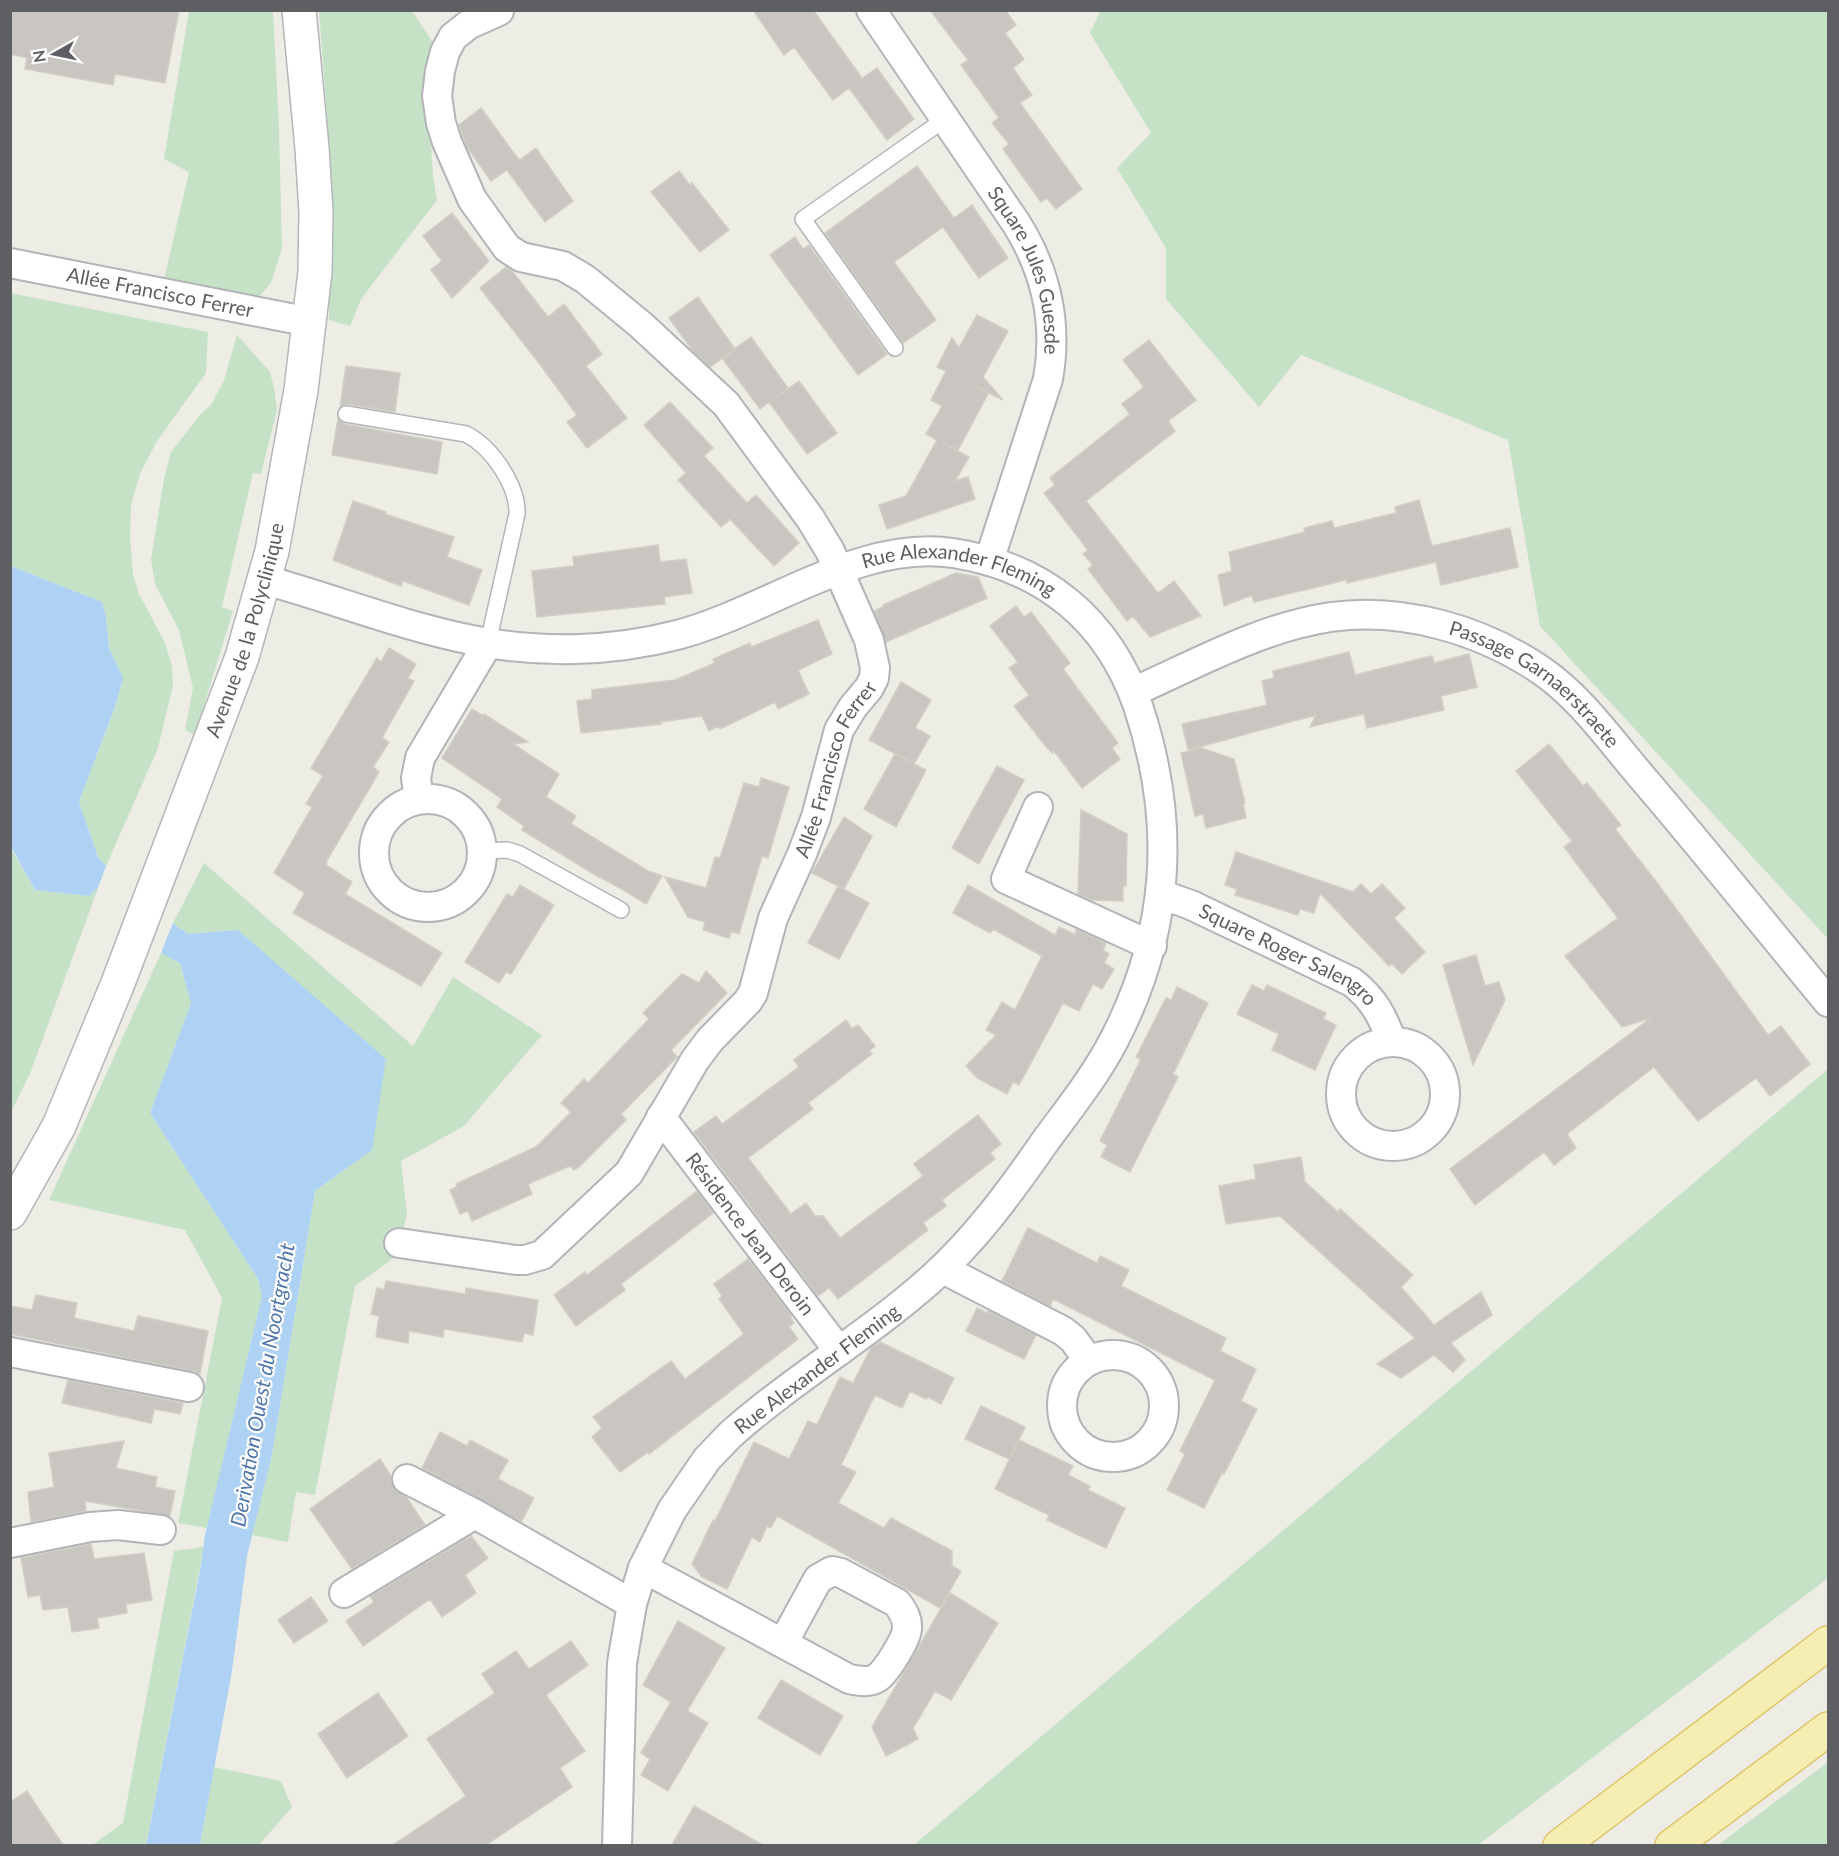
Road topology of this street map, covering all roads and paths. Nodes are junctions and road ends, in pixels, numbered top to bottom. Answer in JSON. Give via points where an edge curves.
{"nodes":[{"id":1,"x":299,"y":10,"type":"edge"},
{"id":2,"x":871,"y":10,"type":"edge"},
{"id":3,"x":499,"y":11,"type":"edge"},
{"id":4,"x":945,"y":119,"type":"junction"},
{"id":5,"x":10,"y":263,"type":"edge"},
{"id":6,"x":310,"y":322,"type":"junction"},
{"id":7,"x":895,"y":348,"type":"dead end"},
{"id":8,"x":346,"y":414,"type":"dead end"},
{"id":9,"x":989,"y":561,"type":"junction"},
{"id":10,"x":840,"y":571,"type":"junction"},
{"id":11,"x":265,"y":580,"type":"junction"},
{"id":12,"x":488,"y":643,"type":"junction"},
{"id":13,"x":1133,"y":692,"type":"junction"},
{"id":14,"x":419,"y":799,"type":"junction"},
{"id":15,"x":1038,"y":807,"type":"dead end"},
{"id":16,"x":482,"y":851,"type":"junction"},
{"id":17,"x":1160,"y":894,"type":"junction"},
{"id":18,"x":621,"y":910,"type":"dead end"},
{"id":19,"x":1152,"y":946,"type":"junction"},
{"id":20,"x":1828,"y":1002,"type":"edge"},
{"id":21,"x":1392,"y":1042,"type":"dead end"},
{"id":22,"x":661,"y":1118,"type":"junction"},
{"id":23,"x":10,"y":1213,"type":"edge"},
{"id":24,"x":399,"y":1243,"type":"dead end"},
{"id":25,"x":943,"y":1269,"type":"junction"},
{"id":26,"x":839,"y":1351,"type":"junction"},
{"id":27,"x":10,"y":1352,"type":"edge"},
{"id":28,"x":1089,"y":1361,"type":"dead end"},
{"id":29,"x":189,"y":1387,"type":"dead end"},
{"id":30,"x":407,"y":1479,"type":"dead end"},
{"id":31,"x":475,"y":1514,"type":"junction"},
{"id":32,"x":161,"y":1530,"type":"dead end"},
{"id":33,"x":10,"y":1543,"type":"edge"},
{"id":34,"x":643,"y":1568,"type":"junction"},
{"id":35,"x":345,"y":1593,"type":"dead end"},
{"id":36,"x":632,"y":1604,"type":"junction"},
{"id":37,"x":1828,"y":1643,"type":"edge"},
{"id":38,"x":783,"y":1644,"type":"dead end"},
{"id":39,"x":1828,"y":1729,"type":"edge"},
{"id":40,"x":618,"y":1845,"type":"edge"},
{"id":41,"x":1560,"y":1845,"type":"edge"},
{"id":42,"x":1672,"y":1845,"type":"edge"}],
"edges":[{"from":1,"to":6,"type":"street","name":"Avenue de la Polyclinique","via":[[316,212]]},
{"from":2,"to":4,"type":"street","name":"Square Jules Guesde"},
{"from":3,"to":10,"type":"street","name":"Allée Francisco Ferrer","via":[[468,25],[453,38],[440,71],[437,96],[441,123],[472,199],[507,248],[521,257],[563,266],[585,279],[716,394],[810,518]]},
{"from":4,"to":7,"type":"lane","via":[[803,219]]},
{"from":4,"to":9,"type":"street","name":"Square Jules Guesde","via":[[1026,239],[1040,269],[1051,318],[1048,379]]},
{"from":5,"to":6,"type":"street","name":"Allée Francisco Ferrer"},
{"from":6,"to":11,"type":"street","name":"Avenue de la Polyclinique","via":[[292,450]]},
{"from":8,"to":12,"type":"lane","via":[[466,434],[482,444],[511,483],[518,503],[517,514]]},
{"from":9,"to":10,"type":"street","name":"Rue Alexander Fleming","via":[[924,551],[889,555]]},
{"from":9,"to":13,"type":"street","name":"Rue Alexander Fleming","via":[[1027,576],[1077,609],[1112,650]]},
{"from":10,"to":12,"type":"street","name":"Rue Alexander Fleming","via":[[718,622],[654,640],[572,649]]},
{"from":10,"to":22,"type":"street","name":"Allée Francisco Ferrer","via":[[872,647],[874,678],[839,730],[816,817],[772,918],[753,993],[702,1050]]},
{"from":11,"to":12,"type":"street","name":"Rue Alexander Fleming"},
{"from":11,"to":23,"type":"street","name":"Avenue de la Polyclinique","via":[[224,709],[88,1059],[59,1126]]},
{"from":12,"to":14,"type":"street","via":[[420,758],[416,778]]},
{"from":13,"to":17,"type":"street","name":"Rue Alexander Fleming","via":[[1147,735],[1158,795],[1162,842]]},
{"from":13,"to":20,"type":"street","name":"Passage Garnaerstraete","via":[[1254,639],[1331,617],[1409,618],[1485,641],[1543,672],[1578,703]]},
{"from":14,"to":16,"type":"street","via":[[440,800],[459,808],[474,824]]},
{"from":14,"to":16,"type":"street","via":[[392,813],[376,837],[376,867],[386,887],[397,897],[425,907],[454,900],[475,880]]},
{"from":15,"to":19,"type":"street","via":[[1006,879]]},
{"from":16,"to":18,"type":"lane","via":[[520,854]]},
{"from":17,"to":19,"type":"street","name":"Rue Alexander Fleming"},
{"from":17,"to":21,"type":"street","name":"Square Roger Salengro","via":[[1352,982],[1378,1007]]},
{"from":19,"to":25,"type":"street","name":"Rue Alexander Fleming","via":[[1129,1008],[1093,1075],[1005,1199]]},
{"from":22,"to":24,"type":"street","name":"Allée Francisco Ferrer","via":[[629,1173],[542,1255],[525,1260]]},
{"from":22,"to":26,"type":"street","name":"Résidence Jean Deroin"},
{"from":25,"to":26,"type":"street","name":"Rue Alexander Fleming"},
{"from":25,"to":28,"type":"street","via":[[1063,1331]]},
{"from":26,"to":34,"type":"street","name":"Rue Alexander Fleming","via":[[718,1446],[684,1490]]},
{"from":27,"to":29,"type":"street"},
{"from":30,"to":31,"type":"street"},
{"from":31,"to":35,"type":"street"},
{"from":31,"to":36,"type":"street"},
{"from":32,"to":33,"type":"street","via":[[90,1527]]},
{"from":34,"to":36,"type":"street","name":"Rue Alexander Fleming"},
{"from":34,"to":38,"type":"street"},
{"from":36,"to":40,"type":"street","name":"Rue Alexander Fleming","via":[[622,1663]]},
{"from":37,"to":41,"type":"main road"},
{"from":39,"to":42,"type":"main road"}]}
